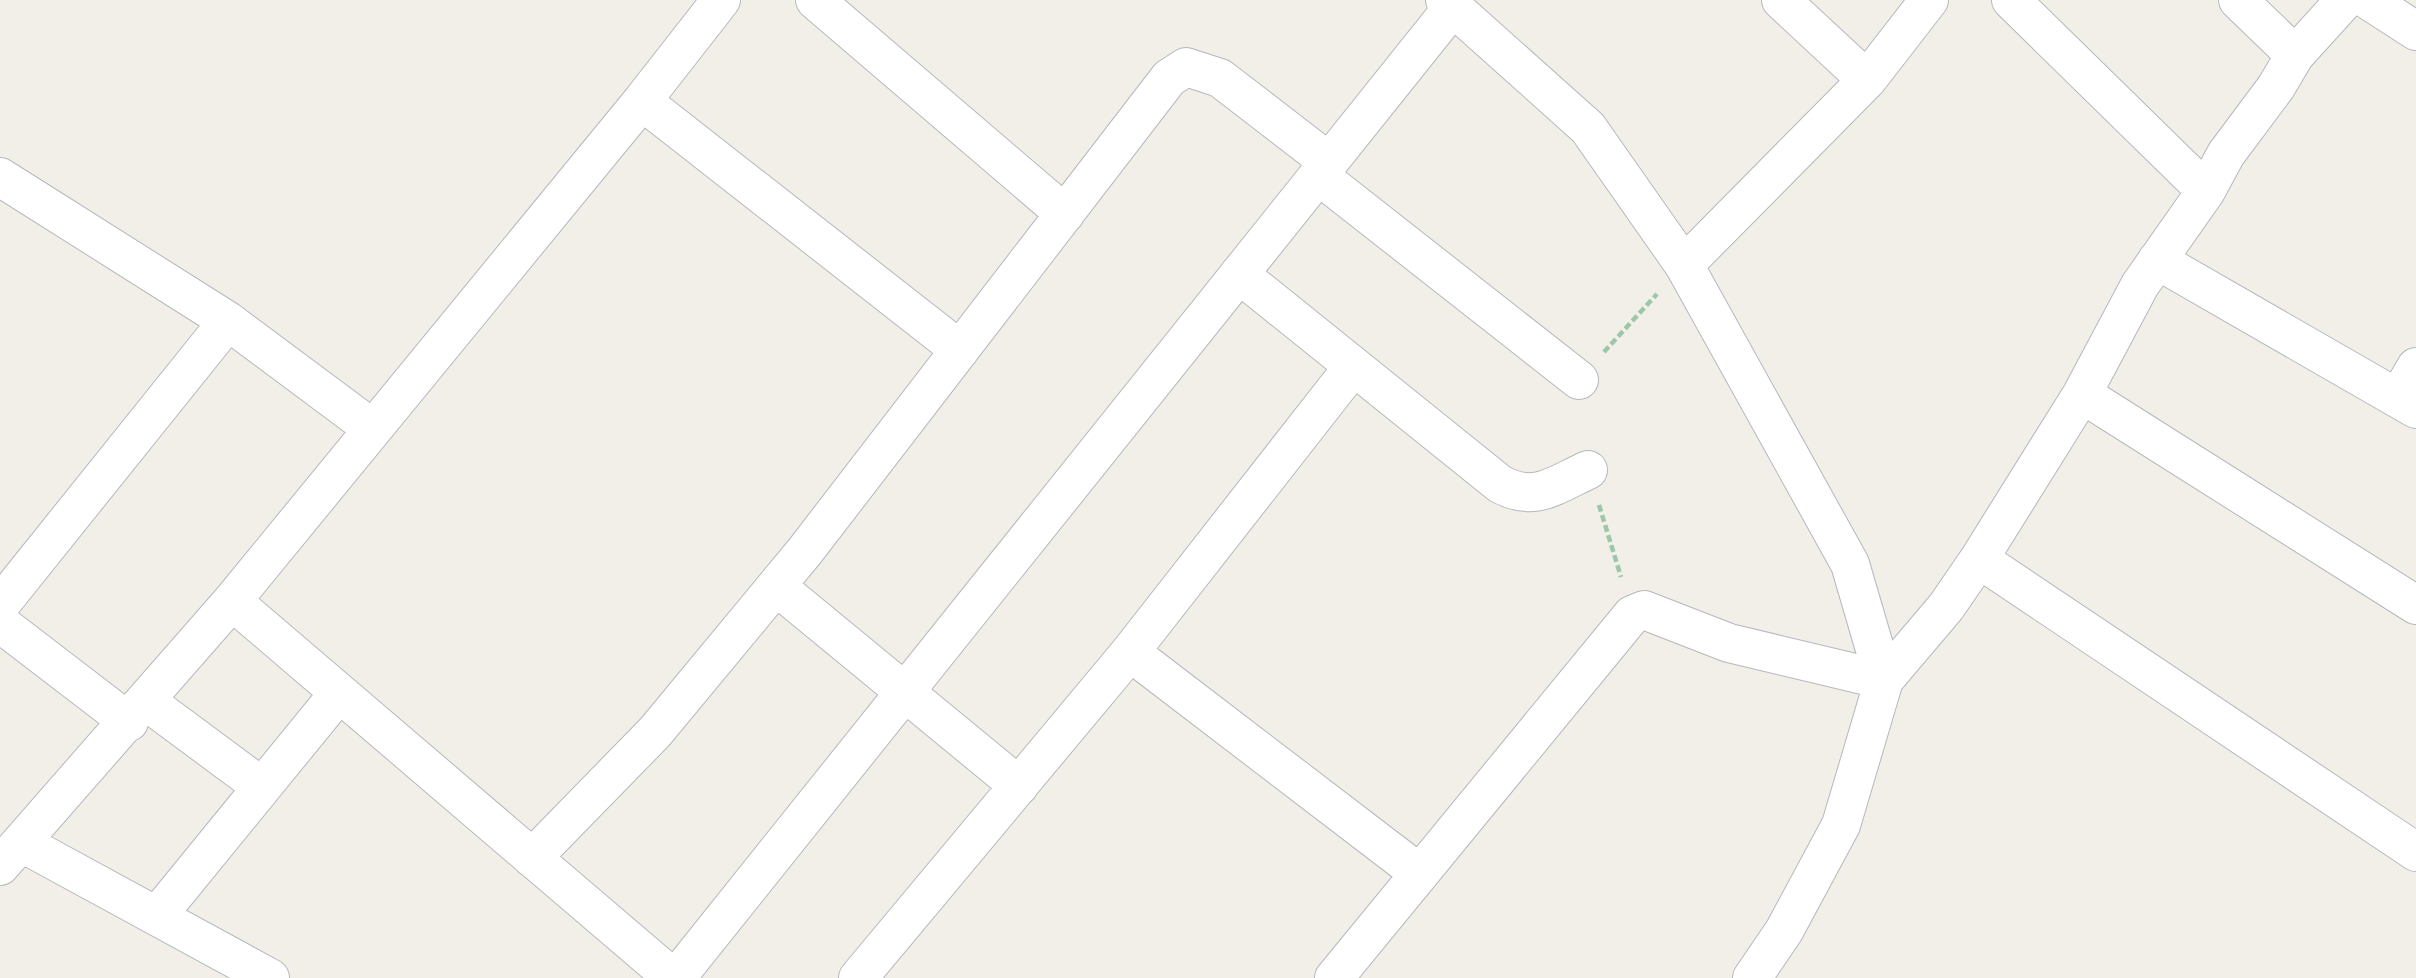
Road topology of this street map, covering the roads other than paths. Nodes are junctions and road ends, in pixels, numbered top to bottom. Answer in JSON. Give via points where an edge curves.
{"nodes":[{"id":1,"x":721,"y":0,"type":"edge"},
{"id":2,"x":816,"y":0,"type":"edge"},
{"id":3,"x":1781,"y":0,"type":"edge"},
{"id":4,"x":1929,"y":0,"type":"edge"},
{"id":5,"x":2011,"y":0,"type":"edge"},
{"id":6,"x":2238,"y":0,"type":"edge"},
{"id":7,"x":2345,"y":0,"type":"edge"},
{"id":8,"x":2368,"y":0,"type":"edge"},
{"id":9,"x":1449,"y":3,"type":"edge"},
{"id":10,"x":2416,"y":31,"type":"edge"},
{"id":11,"x":2295,"y":55,"type":"junction"},
{"id":12,"x":1867,"y":80,"type":"junction"},
{"id":13,"x":642,"y":101,"type":"junction"},
{"id":14,"x":1324,"y":168,"type":"junction"},
{"id":15,"x":0,"y":177,"type":"edge"},
{"id":16,"x":2206,"y":191,"type":"junction"},
{"id":17,"x":1065,"y":214,"type":"junction"},
{"id":18,"x":2157,"y":260,"type":"junction"},
{"id":19,"x":1684,"y":265,"type":"junction"},
{"id":20,"x":1239,"y":274,"type":"junction"},
{"id":21,"x":228,"y":321,"type":"junction"},
{"id":22,"x":960,"y":350,"type":"junction"},
{"id":23,"x":1353,"y":367,"type":"junction"},
{"id":24,"x":1579,"y":380,"type":"road end"},
{"id":25,"x":2410,"y":392,"type":"edge"},
{"id":26,"x":2082,"y":394,"type":"junction"},
{"id":27,"x":373,"y":429,"type":"junction"},
{"id":28,"x":1588,"y":470,"type":"road end"},
{"id":29,"x":1979,"y":559,"type":"junction"},
{"id":30,"x":776,"y":586,"type":"junction"},
{"id":31,"x":232,"y":601,"type":"junction"},
{"id":32,"x":0,"y":605,"type":"edge"},
{"id":33,"x":2416,"y":605,"type":"edge"},
{"id":34,"x":0,"y":623,"type":"edge"},
{"id":35,"x":1130,"y":652,"type":"junction"},
{"id":36,"x":1884,"y":680,"type":"junction"},
{"id":37,"x":339,"y":693,"type":"junction"},
{"id":38,"x":904,"y":693,"type":"junction"},
{"id":39,"x":137,"y":712,"type":"junction"},
{"id":40,"x":1019,"y":786,"type":"junction"},
{"id":41,"x":262,"y":787,"type":"junction"},
{"id":42,"x":2416,"y":852,"type":"edge"},
{"id":43,"x":11,"y":854,"type":"edge"},
{"id":44,"x":532,"y":858,"type":"junction"},
{"id":45,"x":1419,"y":873,"type":"junction"},
{"id":46,"x":157,"y":916,"type":"junction"},
{"id":47,"x":270,"y":978,"type":"edge"},
{"id":48,"x":674,"y":978,"type":"edge"},
{"id":49,"x":858,"y":978,"type":"edge"},
{"id":50,"x":1334,"y":978,"type":"edge"},
{"id":51,"x":1752,"y":978,"type":"edge"}],
"edges":[{"from":1,"to":13,"type":"street"},
{"from":2,"to":17,"type":"street"},
{"from":3,"to":12,"type":"street"},
{"from":4,"to":12,"type":"street"},
{"from":5,"to":16,"type":"street"},
{"from":6,"to":11,"type":"street"},
{"from":7,"to":11,"type":"street"},
{"from":8,"to":10,"type":"street"},
{"from":9,"to":14,"type":"street"},
{"from":9,"to":19,"type":"street","via":[[1588,128]]},
{"from":11,"to":16,"type":"street","via":[[2226,154]]},
{"from":12,"to":19,"type":"street"},
{"from":13,"to":22,"type":"street"},
{"from":13,"to":27,"type":"street"},
{"from":14,"to":17,"type":"street","via":[[1220,78],[1186,67],[1169,78]]},
{"from":14,"to":20,"type":"street"},
{"from":14,"to":24,"type":"street"},
{"from":15,"to":21,"type":"street"},
{"from":16,"to":18,"type":"street"},
{"from":17,"to":22,"type":"street"},
{"from":18,"to":25,"type":"street"},
{"from":18,"to":26,"type":"street"},
{"from":19,"to":36,"type":"street","via":[[1850,564]]},
{"from":20,"to":23,"type":"street"},
{"from":20,"to":38,"type":"street"},
{"from":21,"to":27,"type":"street"},
{"from":21,"to":32,"type":"street"},
{"from":22,"to":30,"type":"street"},
{"from":23,"to":28,"type":"street","via":[[1513,491],[1526,495],[1541,491]]},
{"from":23,"to":35,"type":"street"},
{"from":26,"to":29,"type":"street"},
{"from":26,"to":33,"type":"street"},
{"from":27,"to":31,"type":"street"},
{"from":29,"to":36,"type":"street","via":[[1946,607]]},
{"from":29,"to":42,"type":"street"},
{"from":30,"to":38,"type":"street"},
{"from":30,"to":44,"type":"street","via":[[655,732]]},
{"from":31,"to":37,"type":"street"},
{"from":31,"to":39,"type":"street"},
{"from":34,"to":39,"type":"street"},
{"from":35,"to":40,"type":"street"},
{"from":35,"to":45,"type":"street"},
{"from":36,"to":45,"type":"street","via":[[1729,643],[1644,610],[1632,615]]},
{"from":36,"to":51,"type":"street","via":[[1841,825],[1784,931]]},
{"from":37,"to":41,"type":"street"},
{"from":37,"to":44,"type":"street"},
{"from":38,"to":40,"type":"street"},
{"from":38,"to":48,"type":"street"},
{"from":39,"to":41,"type":"street"},
{"from":39,"to":43,"type":"street"},
{"from":40,"to":49,"type":"street"},
{"from":41,"to":46,"type":"street"},
{"from":43,"to":46,"type":"street"},
{"from":44,"to":48,"type":"street"},
{"from":45,"to":50,"type":"street"},
{"from":46,"to":47,"type":"street"}]}
